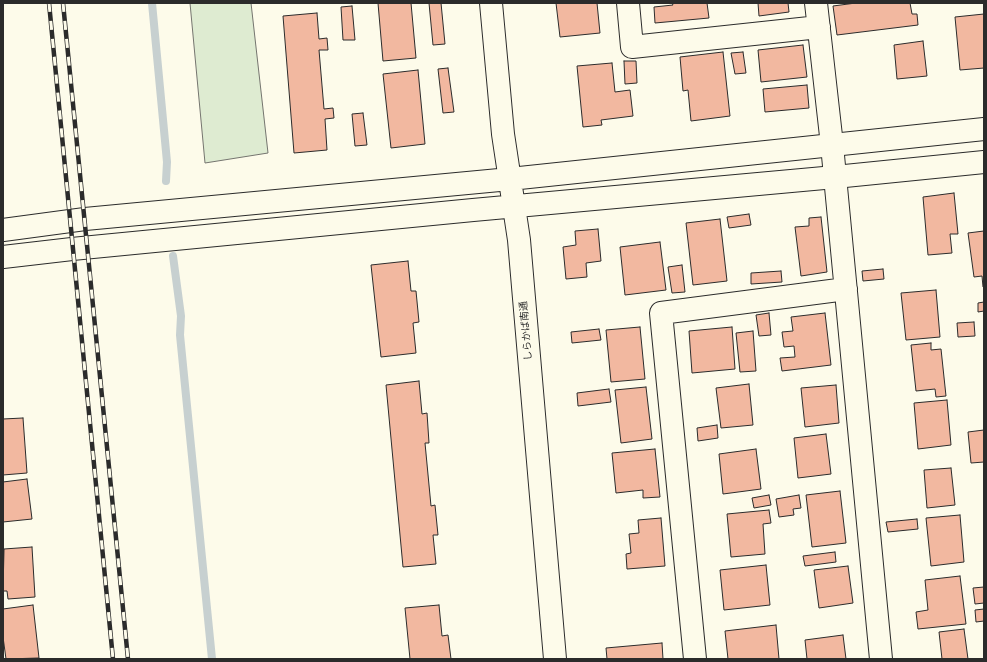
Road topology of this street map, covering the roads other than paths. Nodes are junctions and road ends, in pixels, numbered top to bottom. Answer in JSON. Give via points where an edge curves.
{"nodes":[{"id":1,"x":490,"y":3,"type":"edge"},
{"id":2,"x":628,"y":3,"type":"edge"},
{"id":3,"x":816,"y":3,"type":"edge"},
{"id":4,"x":819,"y":27,"type":"junction"},
{"id":5,"x":984,"y":129,"type":"edge"},
{"id":6,"x":832,"y":145,"type":"junction"},
{"id":7,"x":984,"y":162,"type":"edge"},
{"id":8,"x":835,"y":177,"type":"junction"},
{"id":9,"x":510,"y":179,"type":"junction"},
{"id":10,"x":514,"y":206,"type":"junction"},
{"id":11,"x":3,"y":230,"type":"edge"},
{"id":12,"x":3,"y":257,"type":"edge"},
{"id":13,"x":846,"y":289,"type":"junction"},
{"id":14,"x":556,"y":659,"type":"edge"},
{"id":15,"x":695,"y":659,"type":"edge"},
{"id":16,"x":881,"y":659,"type":"edge"}],
"edges":[{"from":1,"to":9,"type":"street","name":"しらかば南通"},
{"from":2,"to":4,"type":"street","via":[[632,47]]},
{"from":3,"to":4,"type":"street"},
{"from":4,"to":6,"type":"street"},
{"from":5,"to":6,"type":"street"},
{"from":6,"to":8,"type":"street"},
{"from":6,"to":9,"type":"street"},
{"from":7,"to":8,"type":"street"},
{"from":8,"to":10,"type":"street"},
{"from":8,"to":13,"type":"street"},
{"from":9,"to":10,"type":"street","name":"しらかば南通"},
{"from":9,"to":11,"type":"street","via":[[85,219]]},
{"from":10,"to":12,"type":"street"},
{"from":10,"to":14,"type":"street","name":"しらかば南通"},
{"from":13,"to":15,"type":"street","via":[[661,313]]},
{"from":13,"to":16,"type":"street"}]}
